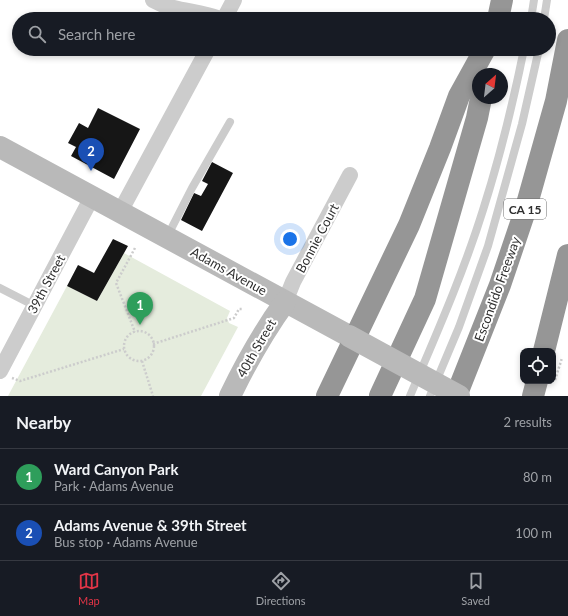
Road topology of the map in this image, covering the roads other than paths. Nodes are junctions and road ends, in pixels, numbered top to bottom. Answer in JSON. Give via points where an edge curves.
{"nodes":[{"id":1,"x":153,"y":0,"type":"edge"},
{"id":2,"x":234,"y":0,"type":"edge"},
{"id":3,"x":502,"y":0,"type":"edge"},
{"id":4,"x":534,"y":0,"type":"edge"},
{"id":5,"x":547,"y":0,"type":"edge"},
{"id":6,"x":191,"y":12,"type":"edge"},
{"id":7,"x":228,"y":12,"type":"edge"},
{"id":8,"x":499,"y":12,"type":"edge"},
{"id":9,"x":532,"y":12,"type":"edge"},
{"id":10,"x":545,"y":12,"type":"edge"},
{"id":11,"x":568,"y":40,"type":"edge"},
{"id":12,"x":204,"y":56,"type":"edge"},
{"id":13,"x":481,"y":56,"type":"edge"},
{"id":14,"x":490,"y":56,"type":"edge"},
{"id":15,"x":523,"y":56,"type":"edge"},
{"id":16,"x":537,"y":56,"type":"edge"},
{"id":17,"x":487,"y":68,"type":"edge"},
{"id":18,"x":480,"y":104,"type":"edge"},
{"id":19,"x":230,"y":122,"type":"dead end"},
{"id":20,"x":0,"y":147,"type":"edge"},
{"id":21,"x":350,"y":174,"type":"dead end"},
{"id":22,"x":92,"y":197,"type":"junction"},
{"id":23,"x":120,"y":212,"type":"junction"},
{"id":24,"x":167,"y":237,"type":"junction"},
{"id":25,"x":568,"y":255,"type":"edge"},
{"id":26,"x":0,"y":288,"type":"edge"},
{"id":27,"x":285,"y":302,"type":"junction"},
{"id":28,"x":35,"y":306,"type":"junction"},
{"id":29,"x":554,"y":348,"type":"edge"},
{"id":30,"x":3,"y":374,"type":"edge"},
{"id":31,"x":543,"y":384,"type":"edge"},
{"id":32,"x":230,"y":396,"type":"edge"},
{"id":33,"x":327,"y":396,"type":"edge"},
{"id":34,"x":380,"y":396,"type":"edge"},
{"id":35,"x":410,"y":396,"type":"edge"},
{"id":36,"x":430,"y":396,"type":"edge"},
{"id":37,"x":458,"y":396,"type":"edge"},
{"id":38,"x":533,"y":396,"type":"edge"}],
"edges":[{"from":1,"to":6,"type":"street","via":[[162,5]]},
{"from":2,"to":7,"type":"street"},
{"from":3,"to":8,"type":"highway"},
{"from":4,"to":9,"type":"lane"},
{"from":5,"to":10,"type":"lane"},
{"from":11,"to":37,"type":"highway","name":"Escondido Freeway","number":"CA 15","via":[[556,101],[524,211],[500,285]]},
{"from":12,"to":23,"type":"street"},
{"from":13,"to":33,"type":"highway","via":[[459,96],[409,225]]},
{"from":14,"to":17,"type":"highway"},
{"from":15,"to":35,"type":"lane","via":[[510,118],[483,211],[459,280]]},
{"from":16,"to":36,"type":"lane","via":[[522,124],[488,246],[459,327]]},
{"from":18,"to":34,"type":"highway","via":[[425,299]]},
{"from":19,"to":24,"type":"lane"},
{"from":20,"to":22,"type":"main road","name":"Adams Avenue"},
{"from":21,"to":27,"type":"street","name":"Bonnie Court"},
{"from":22,"to":23,"type":"main road","name":"Adams Avenue"},
{"from":22,"to":28,"type":"street","name":"39th Street"},
{"from":23,"to":24,"type":"main road","name":"Adams Avenue"},
{"from":24,"to":27,"type":"main road","name":"Adams Avenue"},
{"from":25,"to":29,"type":"highway"},
{"from":26,"to":28,"type":"lane"},
{"from":27,"to":32,"type":"main road","name":"40th Street","via":[[272,320]]},
{"from":27,"to":37,"type":"main road","name":"Adams Avenue","bridge":true},
{"from":28,"to":30,"type":"street","name":"39th Street"},
{"from":31,"to":38,"type":"highway"}]}
